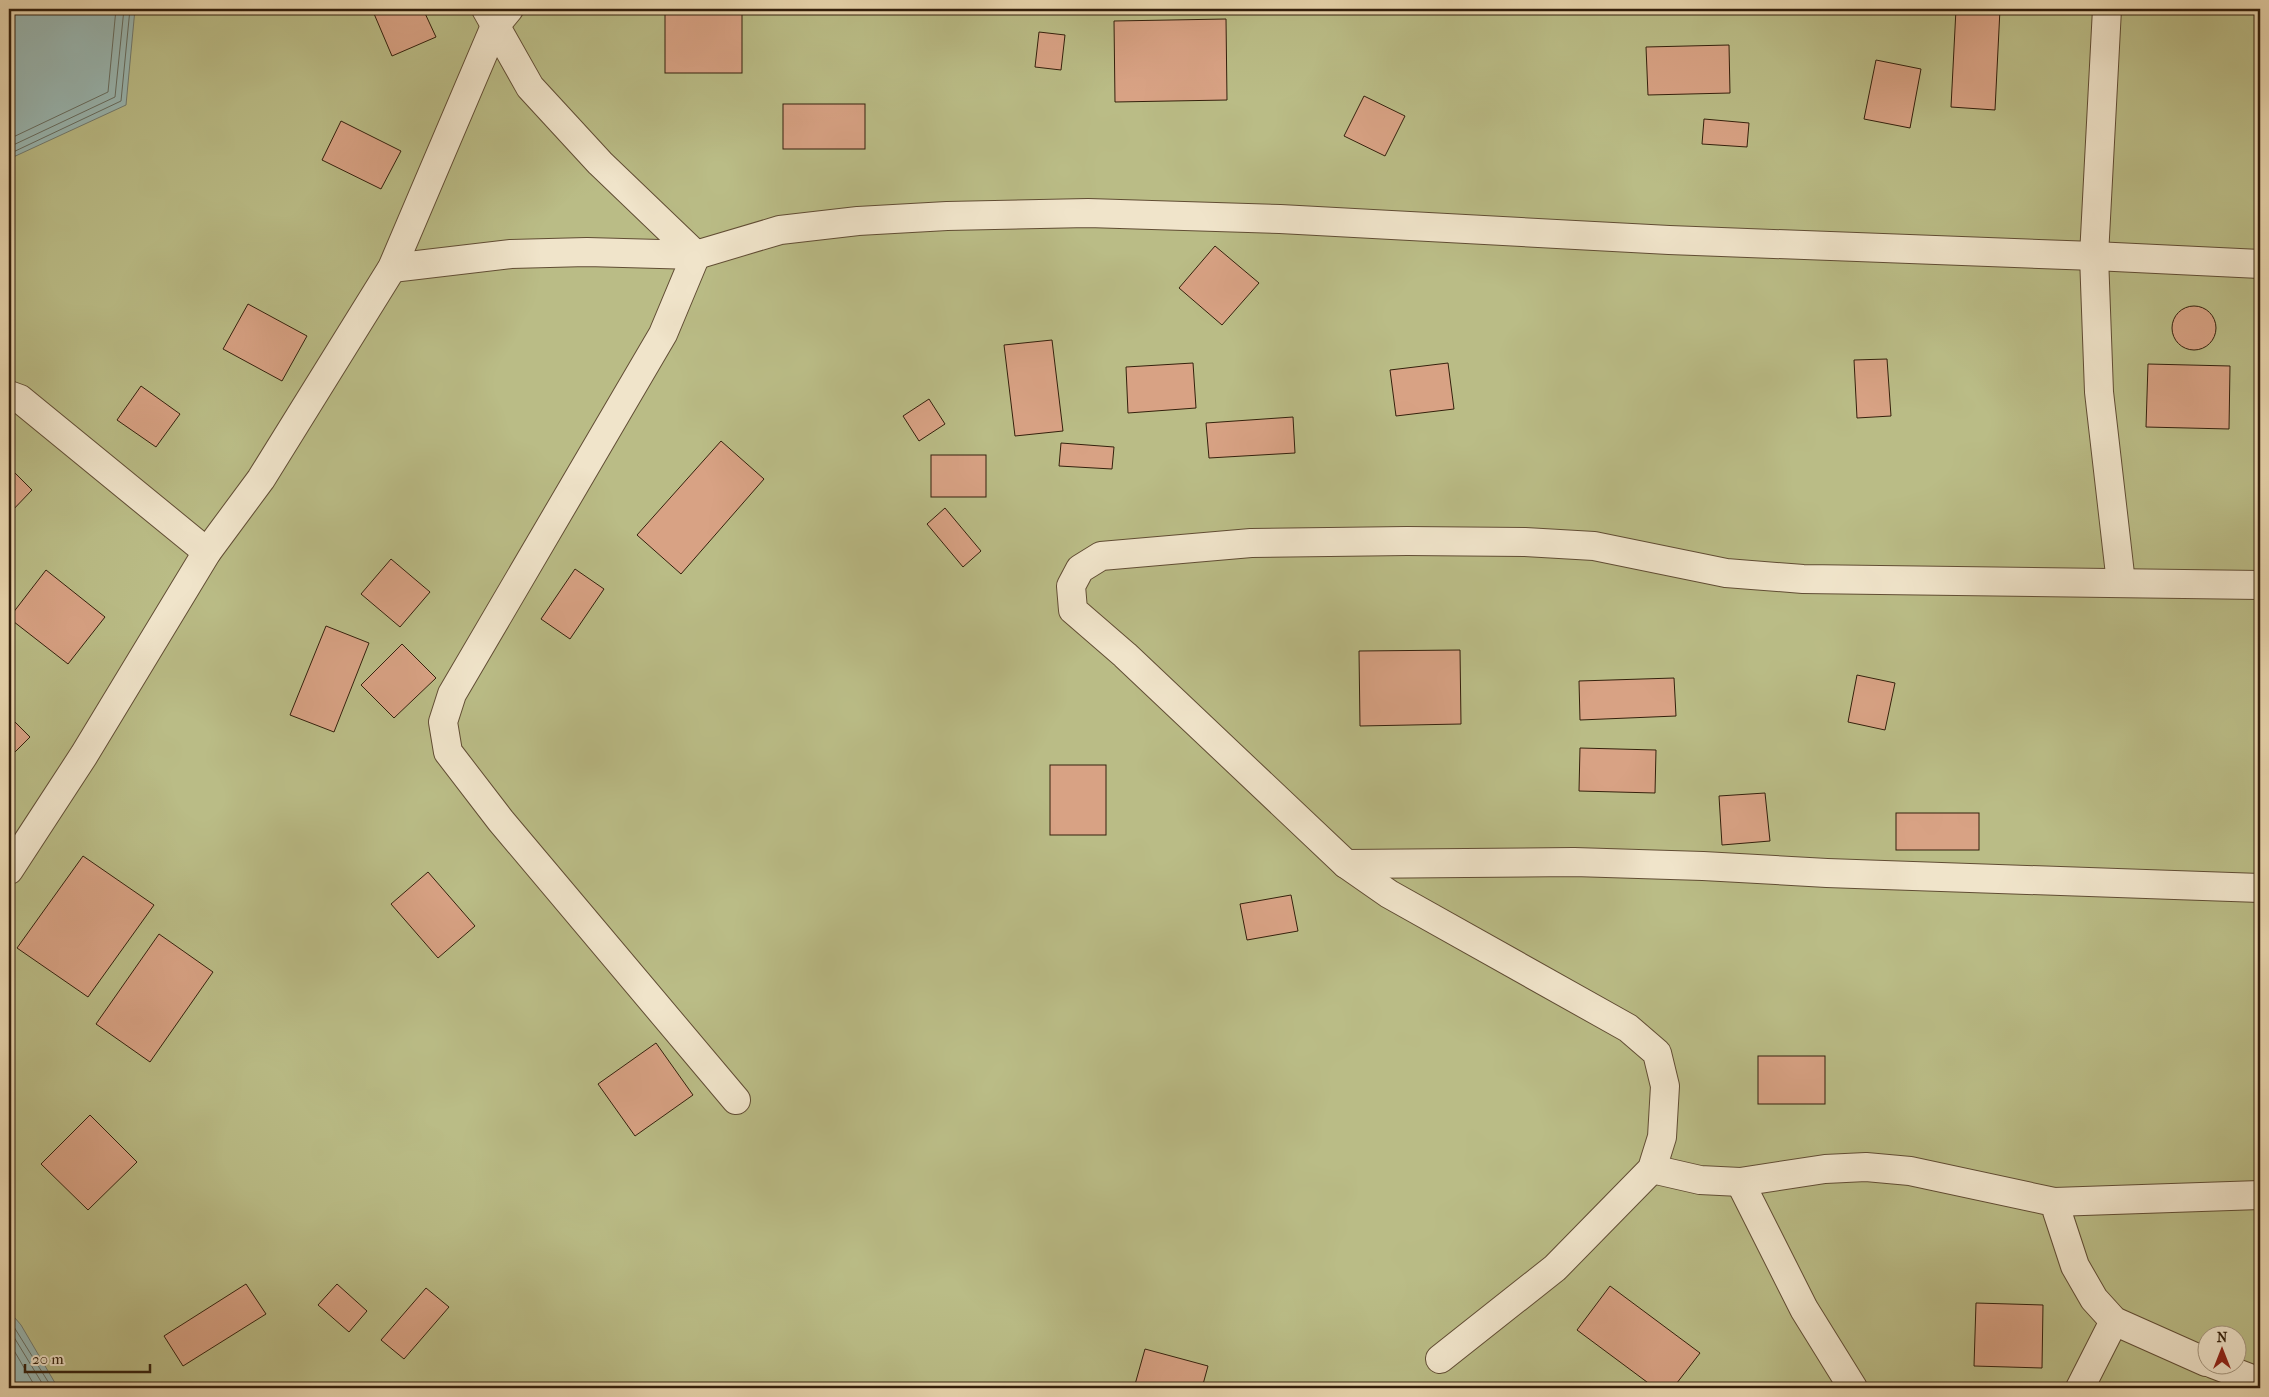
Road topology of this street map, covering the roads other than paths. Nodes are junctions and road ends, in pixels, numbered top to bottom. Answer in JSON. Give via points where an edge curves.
{"nodes":[{"id":1,"x":2107,"y":9,"type":"edge"},
{"id":2,"x":497,"y":14,"type":"edge"},
{"id":3,"x":696,"y":255,"type":"junction"},
{"id":4,"x":2094,"y":256,"type":"junction"},
{"id":5,"x":2260,"y":264,"type":"edge"},
{"id":6,"x":392,"y":268,"type":"junction"},
{"id":7,"x":9,"y":395,"type":"edge"},
{"id":8,"x":207,"y":552,"type":"junction"},
{"id":9,"x":2121,"y":582,"type":"junction"},
{"id":10,"x":2260,"y":585,"type":"edge"},
{"id":11,"x":1346,"y":864,"type":"junction"},
{"id":12,"x":9,"y":870,"type":"edge"},
{"id":13,"x":2260,"y":888,"type":"edge"},
{"id":14,"x":736,"y":1100,"type":"dead end"},
{"id":15,"x":1652,"y":1169,"type":"junction"},
{"id":16,"x":1740,"y":1182,"type":"junction"},
{"id":17,"x":2260,"y":1195,"type":"edge"},
{"id":18,"x":2054,"y":1202,"type":"junction"},
{"id":19,"x":2114,"y":1321,"type":"junction"},
{"id":20,"x":2196,"y":1358,"type":"edge"},
{"id":21,"x":1440,"y":1359,"type":"dead end"},
{"id":22,"x":2240,"y":1374,"type":"edge"},
{"id":23,"x":2260,"y":1382,"type":"edge"},
{"id":24,"x":1853,"y":1388,"type":"edge"},
{"id":25,"x":2080,"y":1388,"type":"edge"}],
"edges":[{"from":1,"to":4,"type":"street"},
{"from":2,"to":3,"type":"street","via":[[530,87],[600,163]]},
{"from":2,"to":6,"type":"street"},
{"from":3,"to":4,"type":"street","via":[[780,230],[858,220],[1088,213]]},
{"from":3,"to":6,"type":"street","via":[[511,254]]},
{"from":3,"to":14,"type":"street","via":[[662,334],[452,694],[442,722],[448,752],[501,821]]},
{"from":4,"to":5,"type":"street"},
{"from":4,"to":9,"type":"street","via":[[2099,392]]},
{"from":6,"to":8,"type":"street","via":[[262,478]]},
{"from":7,"to":8,"type":"street","via":[[20,399]]},
{"from":8,"to":12,"type":"street"},
{"from":9,"to":10,"type":"street"},
{"from":9,"to":11,"type":"street","via":[[1803,579],[1726,573],[1594,546],[1525,542],[1251,543],[1101,556],[1080,569],[1071,586],[1073,610]]},
{"from":11,"to":13,"type":"street","via":[[1574,862]]},
{"from":11,"to":15,"type":"street","via":[[1389,894],[1628,1028],[1657,1054],[1665,1086],[1662,1137]]},
{"from":15,"to":16,"type":"street","via":[[1700,1180]]},
{"from":15,"to":21,"type":"street","via":[[1554,1268]]},
{"from":16,"to":18,"type":"street","via":[[1866,1166],[1910,1171]]},
{"from":16,"to":24,"type":"street","via":[[1804,1309]]},
{"from":17,"to":18,"type":"street"},
{"from":18,"to":19,"type":"street","via":[[2075,1266],[2094,1299]]},
{"from":19,"to":20,"type":"street"},
{"from":19,"to":25,"type":"street"},
{"from":22,"to":23,"type":"street"}]}
